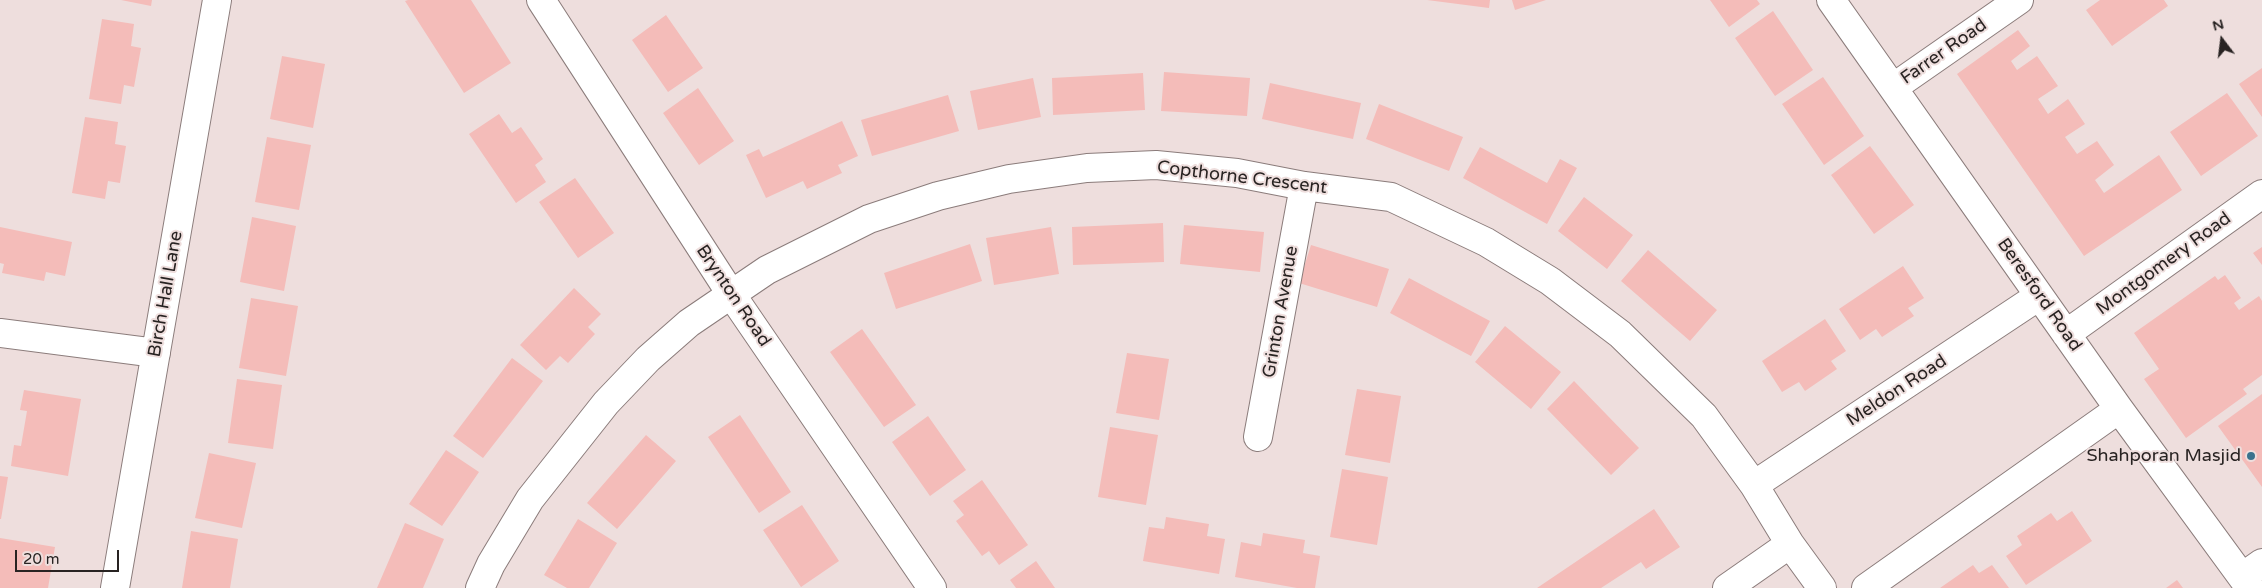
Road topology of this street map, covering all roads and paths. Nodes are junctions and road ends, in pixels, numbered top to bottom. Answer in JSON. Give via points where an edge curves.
{"nodes":[{"id":1,"x":217,"y":0,"type":"edge"},
{"id":2,"x":541,"y":0,"type":"edge"},
{"id":3,"x":1831,"y":0,"type":"edge"},
{"id":4,"x":2019,"y":0,"type":"edge"},
{"id":5,"x":1894,"y":87,"type":"junction"},
{"id":6,"x":1304,"y":186,"type":"junction"},
{"id":7,"x":2262,"y":194,"type":"edge"},
{"id":8,"x":731,"y":294,"type":"junction"},
{"id":9,"x":2039,"y":296,"type":"junction"},
{"id":10,"x":0,"y":333,"type":"edge"},
{"id":11,"x":2066,"y":334,"type":"junction"},
{"id":12,"x":156,"y":353,"type":"junction"},
{"id":13,"x":2119,"y":409,"type":"junction"},
{"id":14,"x":1258,"y":437,"type":"dead end"},
{"id":15,"x":1754,"y":485,"type":"junction"},
{"id":16,"x":1790,"y":544,"type":"junction"},
{"id":17,"x":2252,"y":576,"type":"edge"},
{"id":18,"x":115,"y":588,"type":"edge"},
{"id":19,"x":480,"y":588,"type":"edge"},
{"id":20,"x":932,"y":588,"type":"edge"},
{"id":21,"x":1726,"y":588,"type":"edge"},
{"id":22,"x":1822,"y":588,"type":"edge"},
{"id":23,"x":1866,"y":588,"type":"edge"}],
"edges":[{"from":1,"to":12,"type":"street","name":"Birch Hall Lane"},
{"from":2,"to":8,"type":"street","name":"Brynton Road"},
{"from":3,"to":5,"type":"street","name":"Beresford Road"},
{"from":4,"to":5,"type":"street","name":"Farrer Road"},
{"from":5,"to":9,"type":"street","name":"Beresford Road"},
{"from":6,"to":8,"type":"street","name":"Copthorne Crescent","via":[[1237,173],[1156,165],[1087,168],[1009,178],[938,196],[869,219],[767,270]]},
{"from":6,"to":14,"type":"street","name":"Grinton Avenue"},
{"from":6,"to":15,"type":"street","name":"Copthorne Crescent","via":[[1391,197],[1486,242],[1550,281],[1620,334],[1704,416]]},
{"from":7,"to":11,"type":"street","name":"Montgomery Road"},
{"from":8,"to":19,"type":"street","name":"Copthorne Crescent","via":[[689,323],[648,358],[606,403],[530,499]]},
{"from":8,"to":20,"type":"street","name":"Brynton Road"},
{"from":9,"to":11,"type":"street","name":"Beresford Road"},
{"from":9,"to":15,"type":"street","name":"Meldon Road"},
{"from":10,"to":12,"type":"street"},
{"from":11,"to":13,"type":"street","name":"Beresford Road"},
{"from":12,"to":18,"type":"street","name":"Birch Hall Lane"},
{"from":13,"to":17,"type":"street","name":"Beresford Road"},
{"from":13,"to":23,"type":"street"},
{"from":15,"to":16,"type":"street","name":"Copthorne Crescent"},
{"from":16,"to":21,"type":"street"},
{"from":16,"to":22,"type":"street","name":"Copthorne Crescent"}]}
